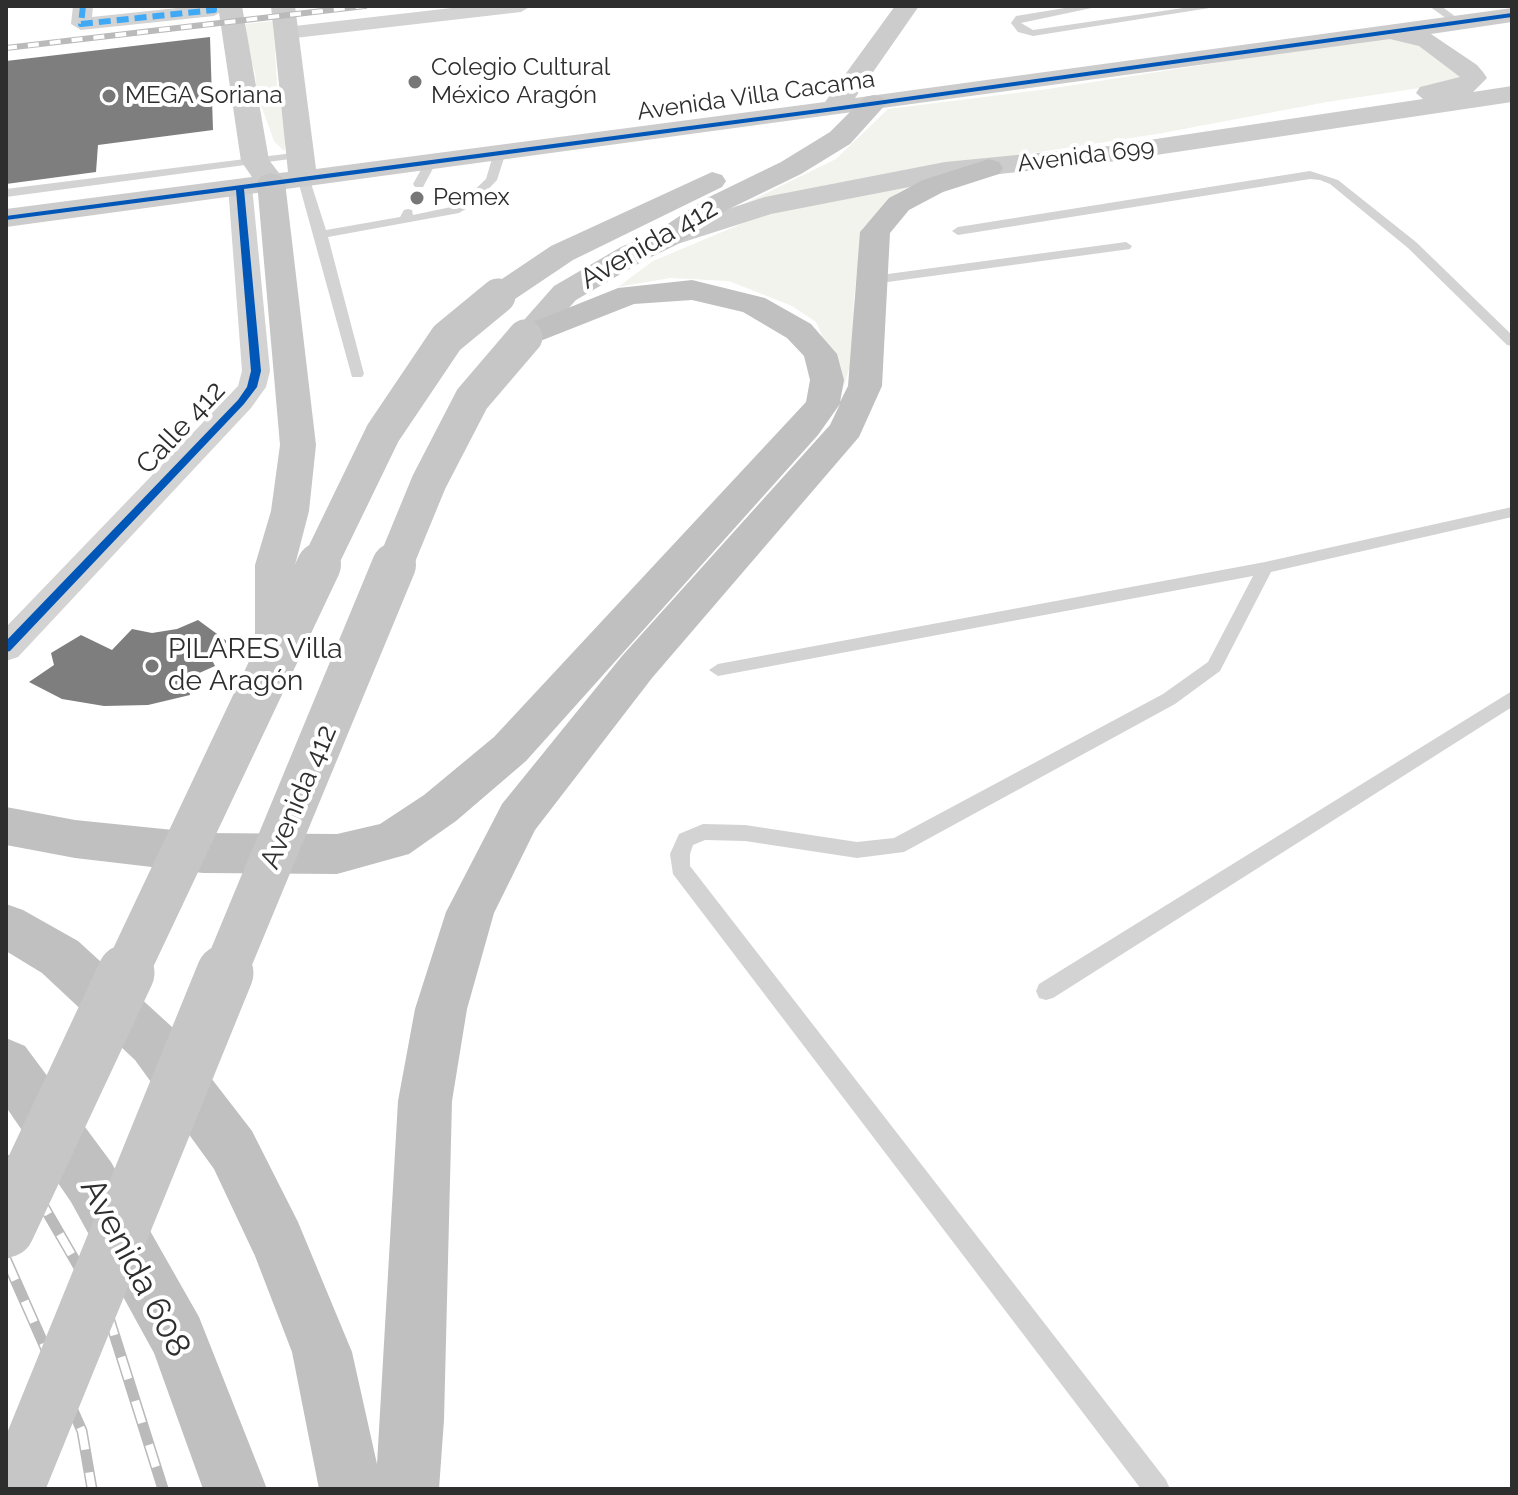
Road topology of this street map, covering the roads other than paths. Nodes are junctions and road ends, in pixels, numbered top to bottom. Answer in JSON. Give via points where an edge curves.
{"nodes":[{"id":1,"x":214,"y":6,"type":"edge"},
{"id":2,"x":230,"y":6,"type":"edge"},
{"id":3,"x":283,"y":6,"type":"edge"},
{"id":4,"x":521,"y":6,"type":"edge"},
{"id":5,"x":907,"y":6,"type":"edge"},
{"id":6,"x":1096,"y":6,"type":"edge"},
{"id":7,"x":1217,"y":6,"type":"edge"},
{"id":8,"x":75,"y":11,"type":"edge"},
{"id":9,"x":1512,"y":15,"type":"edge"},
{"id":10,"x":1444,"y":18,"type":"edge"},
{"id":11,"x":286,"y":33,"type":"junction"},
{"id":12,"x":1371,"y":34,"type":"junction"},
{"id":13,"x":890,"y":78,"type":"dead end"},
{"id":14,"x":1512,"y":80,"type":"edge"},
{"id":15,"x":1512,"y":94,"type":"edge"},
{"id":16,"x":874,"y":103,"type":"junction"},
{"id":17,"x":834,"y":109,"type":"junction"},
{"id":18,"x":1176,"y":144,"type":"junction"},
{"id":19,"x":500,"y":152,"type":"junction"},
{"id":20,"x":302,"y":166,"type":"junction"},
{"id":21,"x":989,"y":168,"type":"junction"},
{"id":22,"x":263,"y":172,"type":"junction"},
{"id":23,"x":240,"y":186,"type":"junction"},
{"id":24,"x":6,"y":193,"type":"edge"},
{"id":25,"x":6,"y":218,"type":"edge"},
{"id":26,"x":958,"y":231,"type":"dead end"},
{"id":27,"x":321,"y":234,"type":"junction"},
{"id":28,"x":665,"y":239,"type":"junction"},
{"id":29,"x":1126,"y":246,"type":"dead end"},
{"id":30,"x":873,"y":280,"type":"junction"},
{"id":31,"x":525,"y":337,"type":"junction"},
{"id":32,"x":1512,"y":342,"type":"edge"},
{"id":33,"x":357,"y":374,"type":"dead end"},
{"id":34,"x":1512,"y":512,"type":"edge"},
{"id":35,"x":1265,"y":568,"type":"junction"},
{"id":36,"x":6,"y":648,"type":"edge"},
{"id":37,"x":276,"y":654,"type":"junction"},
{"id":38,"x":718,"y":670,"type":"dead end"},
{"id":39,"x":1512,"y":698,"type":"edge"},
{"id":40,"x":6,"y":826,"type":"edge"},
{"id":41,"x":6,"y":925,"type":"edge"},
{"id":42,"x":1046,"y":991,"type":"dead end"},
{"id":43,"x":6,"y":1063,"type":"edge"},
{"id":44,"x":6,"y":1229,"type":"edge"},
{"id":45,"x":15,"y":1489,"type":"edge"},
{"id":46,"x":235,"y":1489,"type":"edge"},
{"id":47,"x":351,"y":1489,"type":"edge"},
{"id":48,"x":407,"y":1489,"type":"edge"},
{"id":49,"x":1157,"y":1489,"type":"edge"}],
"edges":[{"from":1,"to":8,"type":"street","via":[[81,24]]},
{"from":2,"to":22,"type":"street"},
{"from":3,"to":11,"type":"street"},
{"from":4,"to":11,"type":"street"},
{"from":5,"to":17,"type":"street"},
{"from":6,"to":7,"type":"lane","via":[[1020,18],[1016,23],[1033,33]]},
{"from":9,"to":10,"type":"street","name":"Avenida Villa Cacama"},
{"from":10,"to":12,"type":"street","name":"Avenida Villa Cacama"},
{"from":10,"to":14,"type":"street"},
{"from":11,"to":20,"type":"street"},
{"from":12,"to":16,"type":"street","name":"Avenida Villa Cacama"},
{"from":12,"to":18,"type":"street","via":[[1427,40],[1474,78],[1457,88],[1225,128]]},
{"from":13,"to":16,"type":"street"},
{"from":15,"to":18,"type":"street","name":"Avenida 699"},
{"from":16,"to":17,"type":"street","name":"Avenida Villa Cacama"},
{"from":16,"to":28,"type":"main road","name":"Avenida 412","via":[[840,138],[717,204]]},
{"from":17,"to":19,"type":"street","name":"Avenida Villa Cacama"},
{"from":17,"to":37,"type":"main road","name":"Avenida 412","bridge":true,"via":[[779,150],[562,253],[447,338],[383,433]]},
{"from":18,"to":21,"type":"street","name":"Avenida 699"},
{"from":19,"to":20,"type":"street","name":"Avenida Villa Cacama","via":[[425,172]]},
{"from":19,"to":27,"type":"lane","via":[[491,180],[455,210]]},
{"from":20,"to":22,"type":"street","name":"Avenida Villa Cacama"},
{"from":20,"to":27,"type":"lane"},
{"from":21,"to":28,"type":"street","name":"Avenida 699","via":[[836,190],[765,206]]},
{"from":21,"to":30,"type":"highway","via":[[933,186],[899,204],[875,232]]},
{"from":22,"to":23,"type":"street","name":"Avenida Villa Cacama"},
{"from":22,"to":24,"type":"lane"},
{"from":22,"to":37,"type":"main road","via":[[298,445],[290,511],[275,565]]},
{"from":23,"to":25,"type":"street","name":"Avenida Villa Cacama"},
{"from":23,"to":36,"type":"street","name":"Calle 412","via":[[256,371],[252,387]]},
{"from":26,"to":32,"type":"lane","via":[[1323,177],[1412,245]]},
{"from":27,"to":33,"type":"lane"},
{"from":28,"to":31,"type":"main road","name":"Avenida 412","via":[[565,293]]},
{"from":29,"to":30,"type":"lane"},
{"from":30,"to":48,"type":"highway","via":[[865,386],[846,429],[637,667],[518,817],[470,912],[441,1009],[425,1101]]},
{"from":31,"to":40,"type":"highway","via":[[629,295],[692,290],[754,305],[799,331],[820,354],[827,380],[823,403],[510,749],[393,840],[337,854],[203,853]]},
{"from":31,"to":45,"type":"main road","name":"Avenida 412","bridge":true,"via":[[472,399],[429,482]]},
{"from":34,"to":35,"type":"lane"},
{"from":35,"to":38,"type":"lane"},
{"from":35,"to":49,"type":"lane","via":[[1214,666],[1169,699],[897,846],[857,850],[703,832],[686,840],[680,854],[680,868]]},
{"from":37,"to":44,"type":"main road","name":"Avenida 412","bridge":true},
{"from":39,"to":42,"type":"lane"},
{"from":41,"to":47,"type":"highway","via":[[60,957],[153,1043],[233,1150],[278,1242],[322,1352]]},
{"from":43,"to":46,"type":"highway","name":"Avenida 608","via":[[91,1182],[178,1338]]}]}
